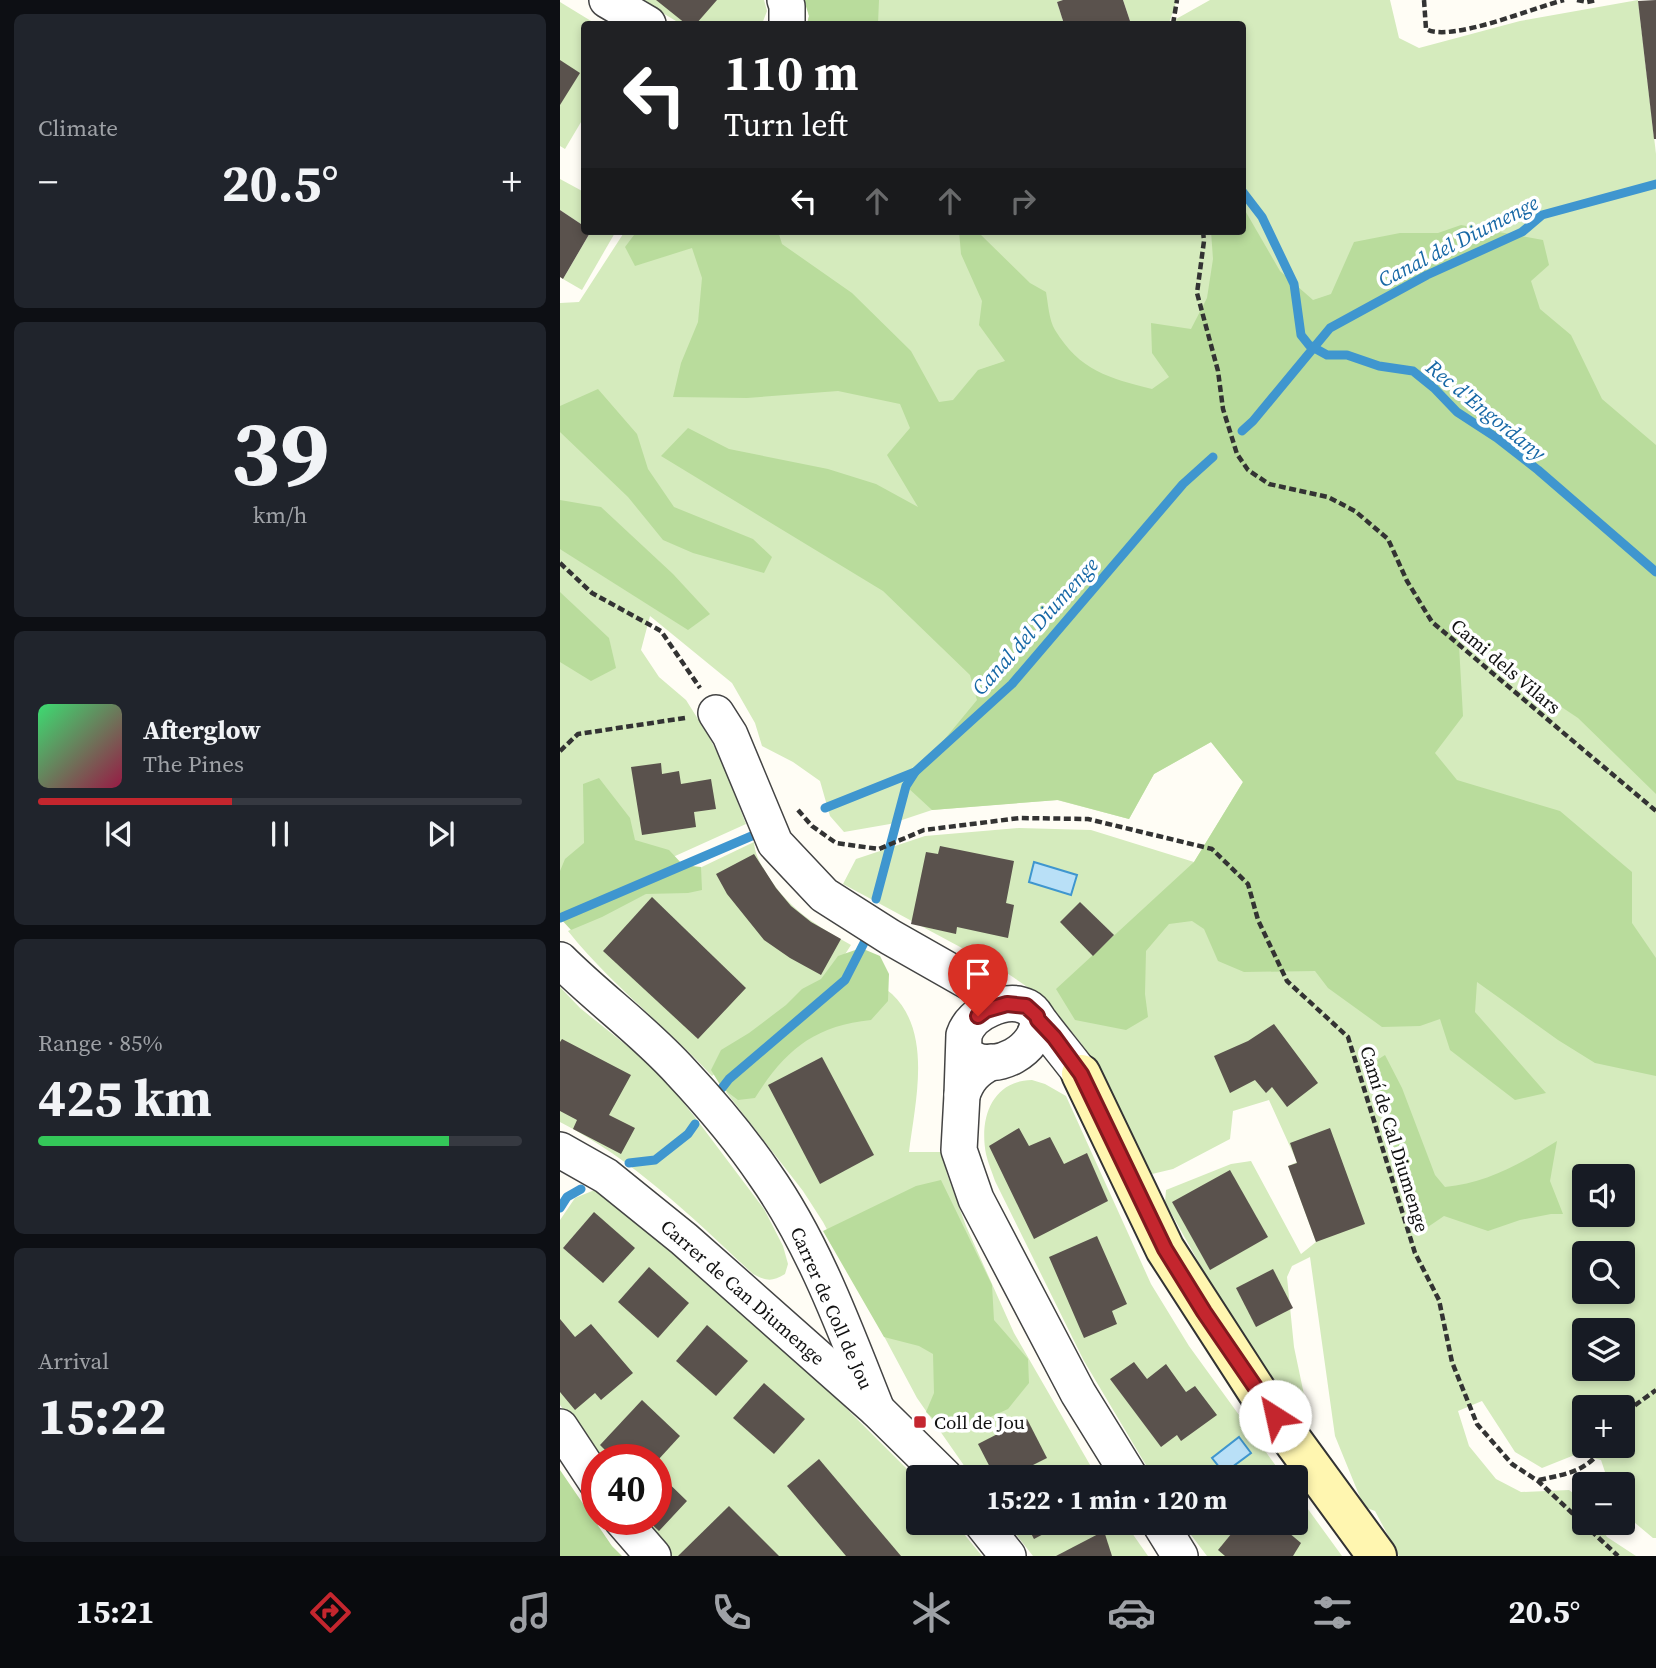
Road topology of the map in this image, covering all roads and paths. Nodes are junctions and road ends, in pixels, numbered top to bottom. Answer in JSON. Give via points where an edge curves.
{"nodes":[{"id":1,"x":607,"y":0,"type":"edge"},
{"id":2,"x":785,"y":0,"type":"edge"},
{"id":3,"x":1424,"y":0,"type":"edge"},
{"id":4,"x":1564,"y":0,"type":"edge"},
{"id":5,"x":1577,"y":0,"type":"edge"},
{"id":6,"x":1597,"y":0,"type":"edge"},
{"id":7,"x":1179,"y":1,"type":"edge"},
{"id":8,"x":643,"y":21,"type":"edge"},
{"id":9,"x":787,"y":21,"type":"edge"},
{"id":10,"x":1174,"y":21,"type":"edge"},
{"id":11,"x":1203,"y":235,"type":"edge"},
{"id":12,"x":560,"y":563,"type":"edge"},
{"id":13,"x":716,"y":713,"type":"junction"},
{"id":14,"x":560,"y":751,"type":"edge"},
{"id":15,"x":1656,"y":811,"type":"edge"},
{"id":16,"x":779,"y":824,"type":"junction"},
{"id":17,"x":560,"y":960,"type":"edge"},
{"id":18,"x":996,"y":1006,"type":"junction"},
{"id":19,"x":1038,"y":1020,"type":"junction"},
{"id":20,"x":992,"y":1053,"type":"junction"},
{"id":21,"x":1081,"y":1074,"type":"junction"},
{"id":22,"x":560,"y":1150,"type":"edge"},
{"id":23,"x":1656,"y":1390,"type":"edge"},
{"id":24,"x":1635,"y":1405,"type":"edge"},
{"id":25,"x":877,"y":1410,"type":"junction"},
{"id":26,"x":560,"y":1427,"type":"edge"},
{"id":27,"x":1595,"y":1458,"type":"edge"},
{"id":28,"x":581,"y":1459,"type":"edge"},
{"id":29,"x":933,"y":1465,"type":"edge"},
{"id":30,"x":1123,"y":1465,"type":"edge"},
{"id":31,"x":1538,"y":1481,"type":"junction"},
{"id":32,"x":635,"y":1535,"type":"edge"},
{"id":33,"x":991,"y":1535,"type":"edge"},
{"id":34,"x":1167,"y":1535,"type":"edge"},
{"id":35,"x":653,"y":1556,"type":"edge"},
{"id":36,"x":1008,"y":1556,"type":"edge"},
{"id":37,"x":1180,"y":1556,"type":"edge"},
{"id":38,"x":1377,"y":1556,"type":"edge"},
{"id":39,"x":1618,"y":1556,"type":"edge"}],
"edges":[{"from":1,"to":8,"type":"street"},
{"from":2,"to":9,"type":"street"},
{"from":3,"to":4,"type":"path","via":[[1426,29],[1442,33]]},
{"from":5,"to":6,"type":"path"},
{"from":7,"to":10,"type":"path"},
{"from":11,"to":15,"type":"path","name":"Cami dels Vilars","via":[[1197,293],[1223,409],[1237,454],[1248,470],[1269,484],[1328,497],[1363,518],[1388,539],[1432,622]]},
{"from":12,"to":13,"type":"path","via":[[592,593],[661,631]]},
{"from":13,"to":14,"type":"path","via":[[578,734]]},
{"from":13,"to":16,"type":"street"},
{"from":16,"to":18,"type":"street","via":[[824,895],[978,987]]},
{"from":16,"to":31,"type":"path","name":"Camí de Cal Diumenge","via":[[812,826],[836,843],[879,849],[924,830],[1020,818],[1088,819],[1212,849],[1248,884],[1258,920],[1287,981],[1348,1037],[1415,1253],[1439,1300],[1452,1362],[1477,1423],[1511,1464]]},
{"from":17,"to":25,"type":"street","name":"Carrer de Coll de Jou","via":[[680,1070],[767,1177],[829,1293]]},
{"from":18,"to":19,"type":"street","via":[[1026,1006]]},
{"from":18,"to":20,"type":"street","via":[[966,1027]]},
{"from":19,"to":20,"type":"street","via":[[1035,1035]]},
{"from":19,"to":21,"type":"street"},
{"from":20,"to":21,"type":"street","via":[[1055,1056]]},
{"from":20,"to":30,"type":"street","via":[[962,1095],[959,1150],[976,1199],[1078,1393]]},
{"from":21,"to":38,"type":"street","via":[[1165,1249],[1260,1396]]},
{"from":22,"to":25,"type":"street","name":"Carrer de Can Diumenge","via":[[606,1177],[684,1238]]},
{"from":23,"to":24,"type":"path"},
{"from":25,"to":29,"type":"street","name":"Carrer de Can Diumenge"},
{"from":26,"to":28,"type":"street"},
{"from":27,"to":31,"type":"path","via":[[1579,1471]]},
{"from":31,"to":39,"type":"path","name":"Camí de Cal Diumenge"},
{"from":32,"to":35,"type":"street"},
{"from":33,"to":36,"type":"street"},
{"from":34,"to":37,"type":"street"}]}
